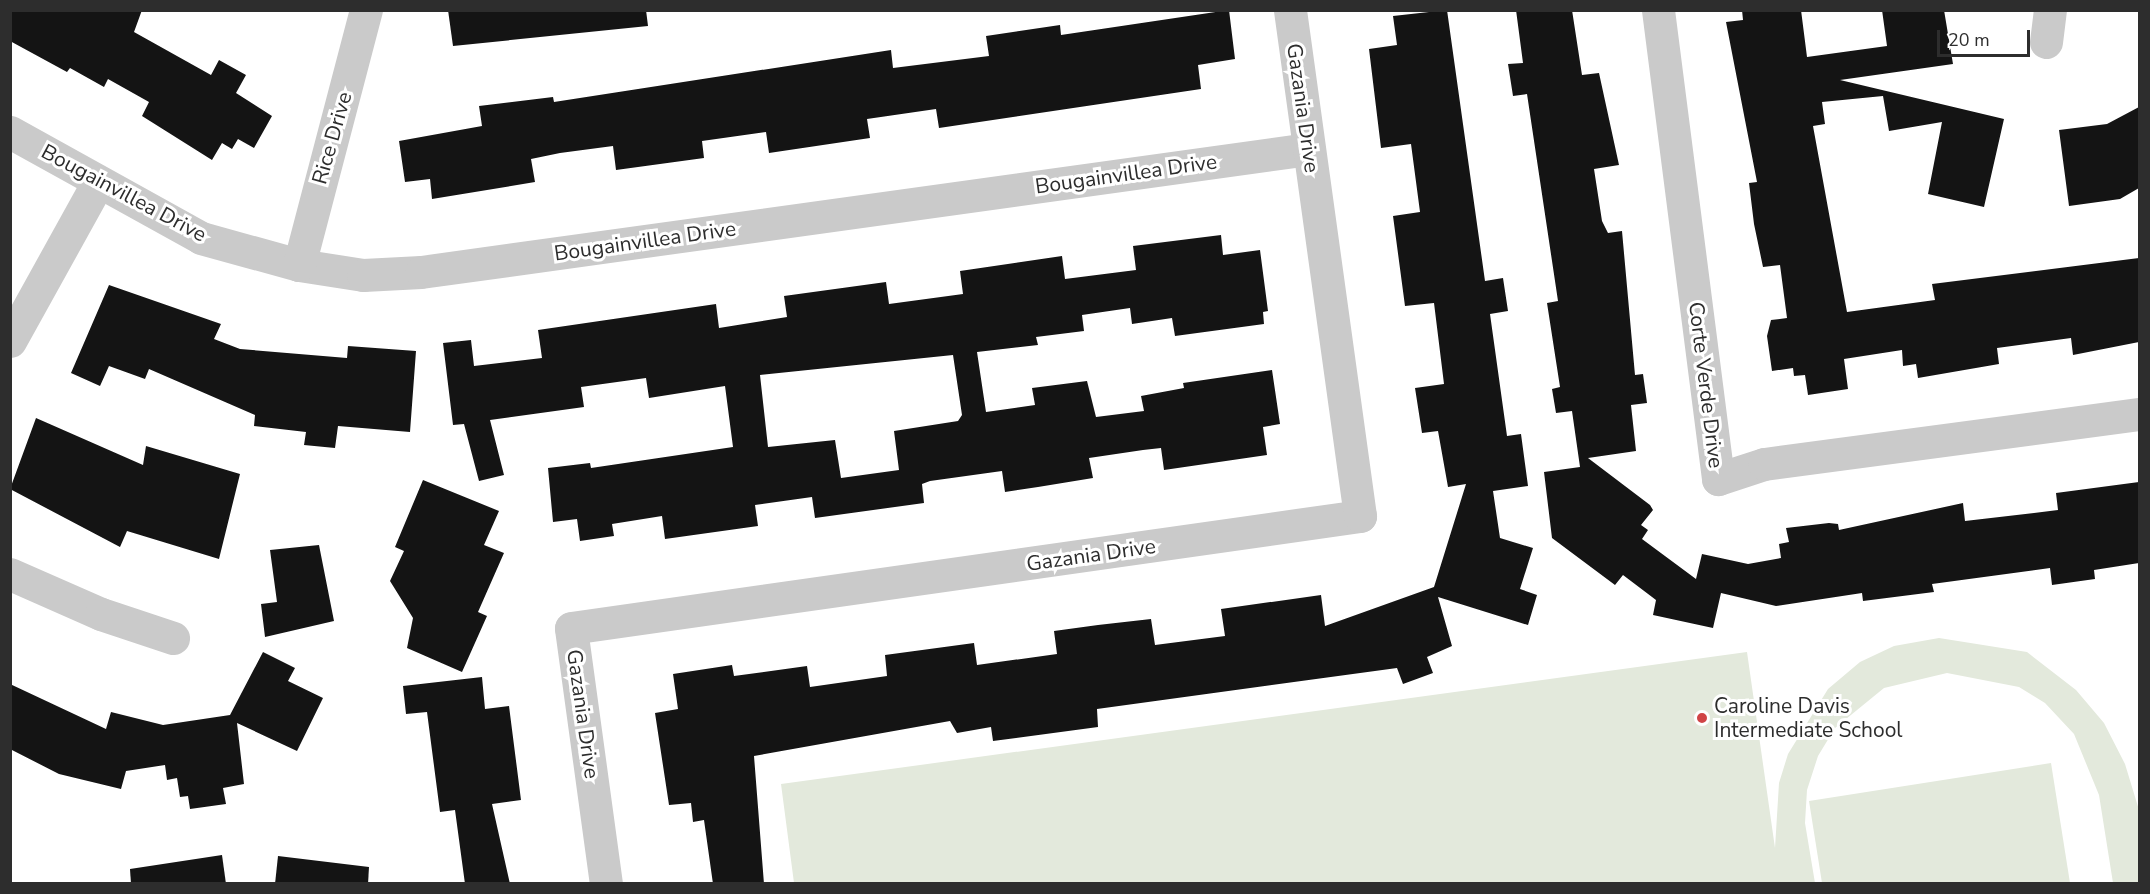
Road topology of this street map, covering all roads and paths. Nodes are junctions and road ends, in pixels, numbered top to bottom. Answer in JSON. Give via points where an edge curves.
{"nodes":[{"id":1,"x":366,"y":10,"type":"edge"},
{"id":2,"x":1290,"y":10,"type":"edge"},
{"id":3,"x":1658,"y":10,"type":"edge"},
{"id":4,"x":10,"y":132,"type":"edge"},
{"id":5,"x":1308,"y":149,"type":"junction"},
{"id":6,"x":98,"y":182,"type":"junction"},
{"id":7,"x":299,"y":265,"type":"junction"},
{"id":8,"x":10,"y":341,"type":"edge"},
{"id":9,"x":2139,"y":414,"type":"edge"},
{"id":10,"x":10,"y":574,"type":"edge"},
{"id":11,"x":173,"y":638,"type":"dead end"},
{"id":12,"x":606,"y":884,"type":"edge"}],
"edges":[{"from":1,"to":7,"type":"street","name":"Rice Drive"},
{"from":2,"to":5,"type":"street","name":"Gazania Drive"},
{"from":3,"to":9,"type":"street","name":"Corte Verde Drive","via":[[1718,479],[1764,464]]},
{"from":4,"to":6,"type":"street","name":"Bougainvillea Drive"},
{"from":5,"to":7,"type":"street","name":"Bougainvillea Drive","via":[[421,272],[363,275]]},
{"from":5,"to":12,"type":"street","name":"Gazania Drive","via":[[1360,516],[571,628]]},
{"from":6,"to":7,"type":"street","name":"Bougainvillea Drive","via":[[201,238]]},
{"from":6,"to":8,"type":"street"},
{"from":10,"to":11,"type":"street","via":[[101,614]]}]}
